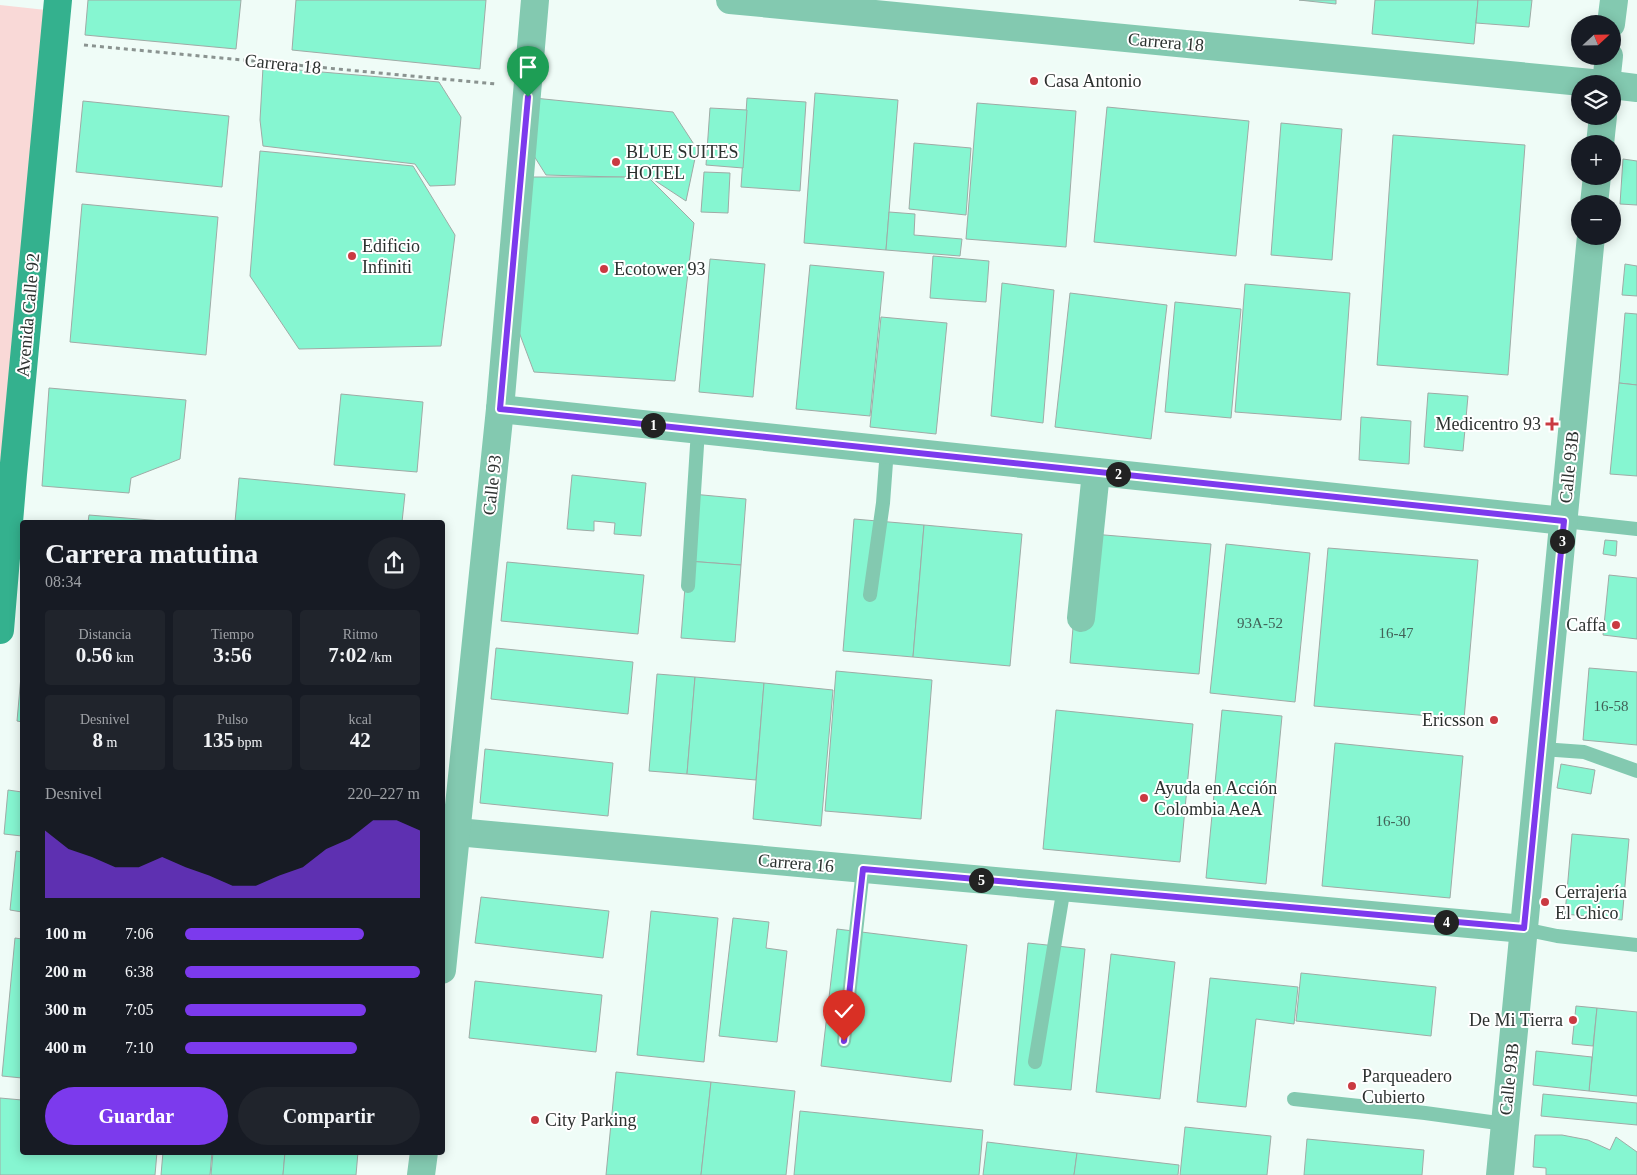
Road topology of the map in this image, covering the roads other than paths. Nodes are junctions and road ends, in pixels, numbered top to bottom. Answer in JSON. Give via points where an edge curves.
{"nodes":[{"id":1,"x":58,"y":0,"type":"edge"},
{"id":2,"x":535,"y":0,"type":"edge"},
{"id":3,"x":730,"y":0,"type":"edge"},
{"id":4,"x":1614,"y":0,"type":"edge"},
{"id":5,"x":1612,"y":15,"type":"edge"},
{"id":6,"x":1571,"y":81,"type":"edge"},
{"id":7,"x":1621,"y":86,"type":"edge"},
{"id":8,"x":1637,"y":88,"type":"edge"},
{"id":9,"x":1590,"y":245,"type":"edge"},
{"id":10,"x":500,"y":409,"type":"junction"},
{"id":11,"x":698,"y":430,"type":"junction"},
{"id":12,"x":887,"y":449,"type":"junction"},
{"id":13,"x":1096,"y":472,"type":"junction"},
{"id":14,"x":1564,"y":521,"type":"junction"},
{"id":15,"x":1637,"y":529,"type":"edge"},
{"id":16,"x":688,"y":586,"type":"dead end"},
{"id":17,"x":870,"y":595,"type":"dead end"},
{"id":18,"x":1081,"y":618,"type":"dead end"},
{"id":19,"x":0,"y":630,"type":"edge"},
{"id":20,"x":1542,"y":750,"type":"junction"},
{"id":21,"x":1637,"y":771,"type":"edge"},
{"id":22,"x":457,"y":832,"type":"junction"},
{"id":23,"x":863,"y":869,"type":"junction"},
{"id":24,"x":1064,"y":887,"type":"junction"},
{"id":25,"x":1524,"y":928,"type":"junction"},
{"id":26,"x":445,"y":942,"type":"edge"},
{"id":27,"x":1637,"y":945,"type":"edge"},
{"id":28,"x":844,"y":1041,"type":"dead end"},
{"id":29,"x":1035,"y":1062,"type":"dead end"},
{"id":30,"x":1294,"y":1099,"type":"dead end"},
{"id":31,"x":1505,"y":1124,"type":"junction"},
{"id":32,"x":424,"y":1155,"type":"edge"},
{"id":33,"x":421,"y":1175,"type":"edge"},
{"id":34,"x":1500,"y":1175,"type":"edge"}],
"edges":[{"from":1,"to":19,"type":"main road","name":"Avenida Calle 92"},
{"from":2,"to":10,"type":"street","name":"Calle 93"},
{"from":3,"to":6,"type":"street","name":"Carrera 18"},
{"from":4,"to":5,"type":"street"},
{"from":7,"to":8,"type":"street"},
{"from":9,"to":14,"type":"street","name":"Calle 93B"},
{"from":10,"to":11,"type":"street"},
{"from":10,"to":22,"type":"street","name":"Calle 93"},
{"from":11,"to":12,"type":"street"},
{"from":11,"to":16,"type":"lane"},
{"from":12,"to":13,"type":"street"},
{"from":12,"to":17,"type":"lane"},
{"from":13,"to":14,"type":"street"},
{"from":13,"to":18,"type":"street"},
{"from":14,"to":15,"type":"lane"},
{"from":14,"to":20,"type":"street","name":"Calle 93B"},
{"from":20,"to":21,"type":"lane","via":[[1584,752]]},
{"from":20,"to":25,"type":"street","name":"Calle 93B"},
{"from":22,"to":23,"type":"street","name":"Carrera 16"},
{"from":22,"to":26,"type":"street","name":"Calle 93"},
{"from":23,"to":24,"type":"street","name":"Carrera 16"},
{"from":23,"to":28,"type":"lane"},
{"from":24,"to":25,"type":"street","name":"Carrera 16"},
{"from":24,"to":29,"type":"lane"},
{"from":25,"to":27,"type":"lane","via":[[1557,936]]},
{"from":25,"to":31,"type":"street","name":"Calle 93B"},
{"from":30,"to":31,"type":"lane"},
{"from":31,"to":34,"type":"street","name":"Calle 93B"},
{"from":32,"to":33,"type":"street"}]}
